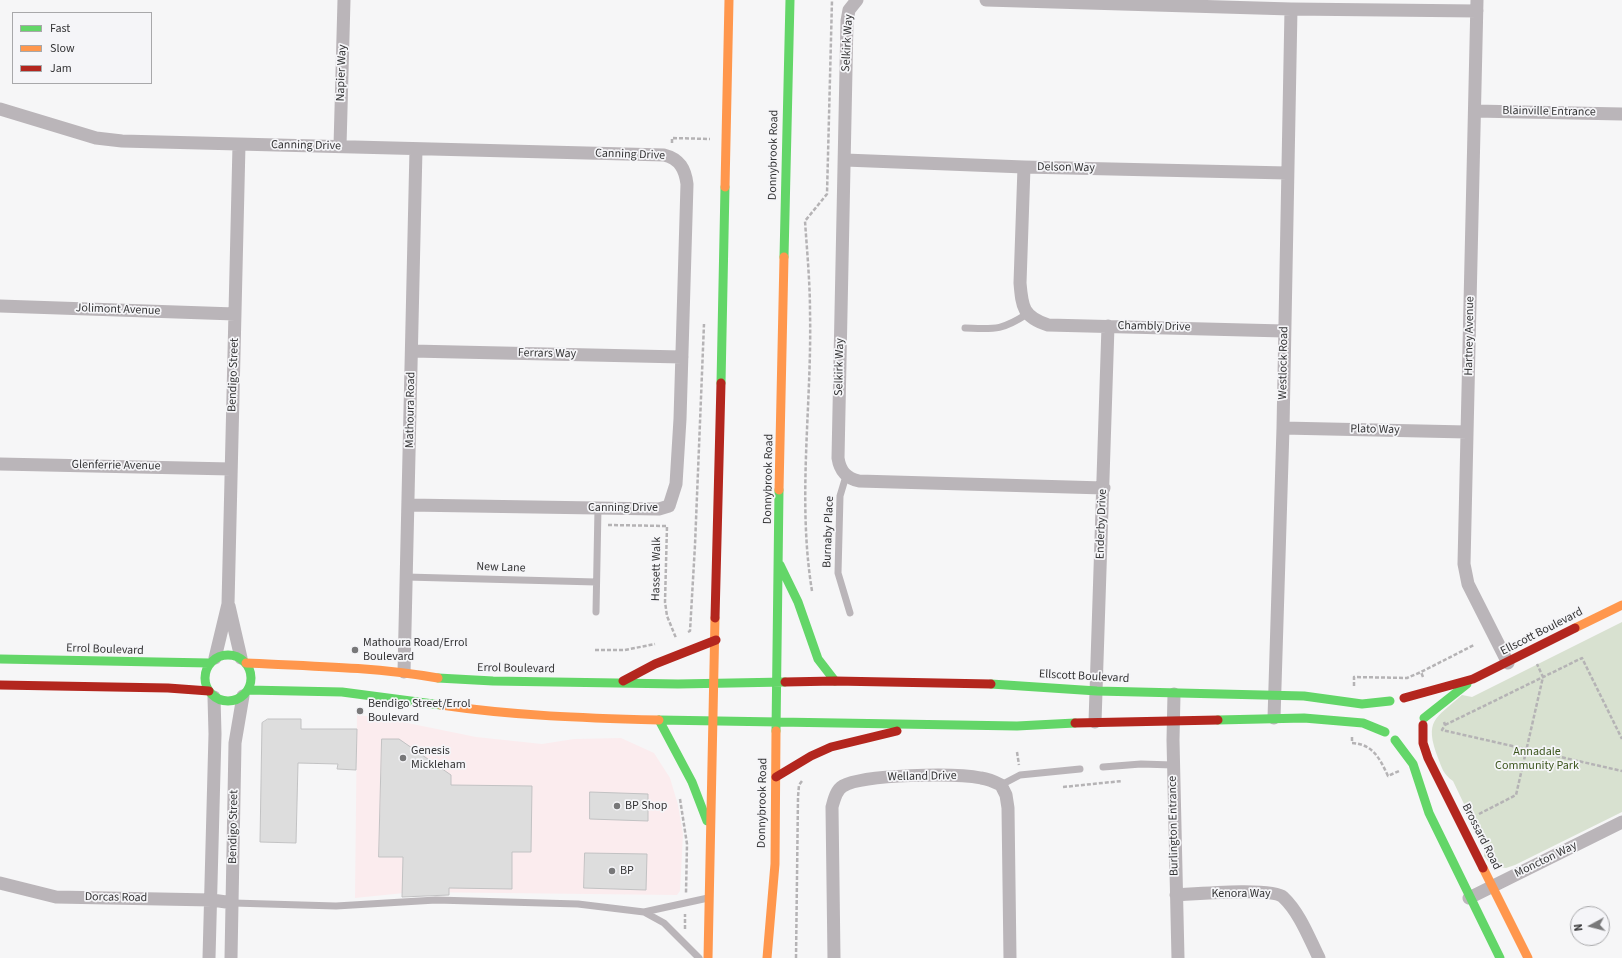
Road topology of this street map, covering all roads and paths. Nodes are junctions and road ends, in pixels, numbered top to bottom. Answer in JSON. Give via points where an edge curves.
{"nodes":[{"id":1,"x":344,"y":0,"type":"edge"},
{"id":2,"x":729,"y":0,"type":"edge"},
{"id":3,"x":790,"y":0,"type":"edge"},
{"id":4,"x":832,"y":0,"type":"edge"},
{"id":5,"x":857,"y":0,"type":"edge"},
{"id":6,"x":986,"y":0,"type":"edge"},
{"id":7,"x":1477,"y":5,"type":"edge"},
{"id":8,"x":1291,"y":8,"type":"junction"},
{"id":9,"x":0,"y":109,"type":"edge"},
{"id":10,"x":1475,"y":111,"type":"junction"},
{"id":11,"x":1622,"y":114,"type":"edge"},
{"id":12,"x":711,"y":140,"type":"dead end"},
{"id":13,"x":239,"y":145,"type":"junction"},
{"id":14,"x":340,"y":146,"type":"junction"},
{"id":15,"x":416,"y":149,"type":"junction"},
{"id":16,"x":672,"y":157,"type":"junction"},
{"id":17,"x":844,"y":160,"type":"junction"},
{"id":18,"x":1024,"y":167,"type":"junction"},
{"id":19,"x":1287,"y":173,"type":"junction"},
{"id":20,"x":0,"y":306,"type":"edge"},
{"id":21,"x":236,"y":314,"type":"junction"},
{"id":22,"x":1027,"y":314,"type":"junction"},
{"id":23,"x":704,"y":322,"type":"dead end"},
{"id":24,"x":1108,"y":326,"type":"junction"},
{"id":25,"x":965,"y":328,"type":"dead end"},
{"id":26,"x":1284,"y":331,"type":"junction"},
{"id":27,"x":412,"y":350,"type":"junction"},
{"id":28,"x":682,"y":357,"type":"junction"},
{"id":29,"x":1283,"y":428,"type":"junction"},
{"id":30,"x":1467,"y":432,"type":"junction"},
{"id":31,"x":0,"y":464,"type":"edge"},
{"id":32,"x":231,"y":469,"type":"junction"},
{"id":33,"x":846,"y":476,"type":"junction"},
{"id":34,"x":1104,"y":488,"type":"junction"},
{"id":35,"x":409,"y":505,"type":"junction"},
{"id":36,"x":598,"y":508,"type":"junction"},
{"id":37,"x":598,"y":525,"type":"junction"},
{"id":38,"x":779,"y":563,"type":"junction"},
{"id":39,"x":406,"y":577,"type":"junction"},
{"id":40,"x":596,"y":582,"type":"junction"},
{"id":41,"x":814,"y":599,"type":"dead end"},
{"id":42,"x":228,"y":604,"type":"junction"},
{"id":43,"x":1622,"y":605,"type":"edge"},
{"id":44,"x":596,"y":612,"type":"dead end"},
{"id":45,"x":850,"y":612,"type":"dead end"},
{"id":46,"x":676,"y":638,"type":"junction"},
{"id":47,"x":668,"y":640,"type":"dead end"},
{"id":48,"x":716,"y":640,"type":"junction"},
{"id":49,"x":660,"y":643,"type":"dead end"},
{"id":50,"x":1474,"y":645,"type":"dead end"},
{"id":51,"x":596,"y":650,"type":"dead end"},
{"id":52,"x":1531,"y":651,"type":"junction"},
{"id":53,"x":682,"y":655,"type":"junction"},
{"id":54,"x":0,"y":659,"type":"edge"},
{"id":55,"x":212,"y":661,"type":"junction"},
{"id":56,"x":244,"y":661,"type":"junction"},
{"id":57,"x":1508,"y":663,"type":"junction"},
{"id":58,"x":404,"y":672,"type":"junction"},
{"id":59,"x":1543,"y":677,"type":"junction"},
{"id":60,"x":1473,"y":679,"type":"junction"},
{"id":61,"x":776,"y":681,"type":"junction"},
{"id":62,"x":835,"y":681,"type":"junction"},
{"id":63,"x":620,"y":682,"type":"junction"},
{"id":64,"x":714,"y":683,"type":"junction"},
{"id":65,"x":0,"y":685,"type":"edge"},
{"id":66,"x":1097,"y":691,"type":"junction"},
{"id":67,"x":1430,"y":691,"type":"junction"},
{"id":68,"x":245,"y":693,"type":"junction"},
{"id":69,"x":212,"y":694,"type":"junction"},
{"id":70,"x":1174,"y":694,"type":"junction"},
{"id":71,"x":1276,"y":695,"type":"junction"},
{"id":72,"x":1404,"y":698,"type":"junction"},
{"id":73,"x":1390,"y":701,"type":"junction"},
{"id":74,"x":1437,"y":707,"type":"junction"},
{"id":75,"x":1421,"y":714,"type":"junction"},
{"id":76,"x":1274,"y":718,"type":"junction"},
{"id":77,"x":659,"y":720,"type":"junction"},
{"id":78,"x":713,"y":721,"type":"junction"},
{"id":79,"x":776,"y":721,"type":"junction"},
{"id":80,"x":1173,"y":721,"type":"junction"},
{"id":81,"x":1095,"y":722,"type":"junction"},
{"id":82,"x":934,"y":724,"type":"junction"},
{"id":83,"x":1445,"y":725,"type":"junction"},
{"id":84,"x":1384,"y":732,"type":"junction"},
{"id":85,"x":1622,"y":739,"type":"edge"},
{"id":86,"x":1395,"y":740,"type":"junction"},
{"id":87,"x":1526,"y":748,"type":"junction"},
{"id":88,"x":1173,"y":765,"type":"junction"},
{"id":89,"x":1103,"y":767,"type":"dead end"},
{"id":90,"x":1080,"y":769,"type":"dead end"},
{"id":91,"x":1622,"y":771,"type":"edge"},
{"id":92,"x":776,"y":777,"type":"junction"},
{"id":93,"x":805,"y":777,"type":"dead end"},
{"id":94,"x":1122,"y":781,"type":"dead end"},
{"id":95,"x":1001,"y":785,"type":"junction"},
{"id":96,"x":1062,"y":787,"type":"dead end"},
{"id":97,"x":679,"y":796,"type":"dead end"},
{"id":98,"x":1479,"y":814,"type":"dead end"},
{"id":99,"x":1622,"y":822,"type":"edge"},
{"id":100,"x":711,"y":831,"type":"junction"},
{"id":101,"x":0,"y":883,"type":"edge"},
{"id":102,"x":1492,"y":886,"type":"junction"},
{"id":103,"x":1176,"y":895,"type":"junction"},
{"id":104,"x":709,"y":897,"type":"junction"},
{"id":105,"x":1469,"y":898,"type":"junction"},
{"id":106,"x":212,"y":900,"type":"junction"},
{"id":107,"x":233,"y":903,"type":"junction"},
{"id":108,"x":686,"y":903,"type":"junction"},
{"id":109,"x":644,"y":912,"type":"junction"},
{"id":110,"x":684,"y":943,"type":"junction"},
{"id":111,"x":209,"y":958,"type":"edge"},
{"id":112,"x":231,"y":958,"type":"edge"},
{"id":113,"x":699,"y":958,"type":"edge"},
{"id":114,"x":708,"y":958,"type":"edge"},
{"id":115,"x":767,"y":958,"type":"edge"},
{"id":116,"x":796,"y":958,"type":"edge"},
{"id":117,"x":834,"y":958,"type":"edge"},
{"id":118,"x":1010,"y":958,"type":"edge"},
{"id":119,"x":1178,"y":958,"type":"edge"},
{"id":120,"x":1319,"y":958,"type":"edge"},
{"id":121,"x":1500,"y":958,"type":"edge"},
{"id":122,"x":1528,"y":958,"type":"edge"}],
"edges":[{"from":1,"to":14,"type":"street","name":"Napier Way"},
{"from":2,"to":48,"type":"street"},
{"from":3,"to":38,"type":"street","name":"Donnybrook Road"},
{"from":4,"to":41,"type":"path","via":[[827,194],[805,221],[810,312],[805,522],[807,562]]},
{"from":5,"to":17,"type":"street","name":"Selkirk Way","via":[[849,10],[847,21]]},
{"from":6,"to":8,"type":"street"},
{"from":7,"to":8,"type":"street"},
{"from":7,"to":10,"type":"street","name":"Hartney Avenue"},
{"from":8,"to":19,"type":"street","name":"Westlock Road"},
{"from":9,"to":13,"type":"street","name":"Canning Drive","via":[[96,138]]},
{"from":10,"to":11,"type":"street","name":"Blainville Entrance"},
{"from":10,"to":30,"type":"street","name":"Hartney Avenue"},
{"from":12,"to":16,"type":"path","via":[[672,138]]},
{"from":13,"to":14,"type":"street","name":"Canning Drive"},
{"from":13,"to":21,"type":"street","name":"Bendigo Street"},
{"from":14,"to":15,"type":"street","name":"Canning Drive"},
{"from":15,"to":16,"type":"street","name":"Canning Drive"},
{"from":15,"to":27,"type":"street","name":"Mathoura Road"},
{"from":16,"to":28,"type":"street","name":"Canning Drive","via":[[680,163],[687,184]]},
{"from":17,"to":18,"type":"street","name":"Delson Way"},
{"from":17,"to":33,"type":"street","name":"Selkirk Way","via":[[838,458],[840,468]]},
{"from":18,"to":19,"type":"street","name":"Delson Way"},
{"from":18,"to":22,"type":"street","via":[[1020,283],[1021,303]]},
{"from":19,"to":26,"type":"street","name":"Westlock Road"},
{"from":20,"to":21,"type":"street","name":"Jolimont Avenue"},
{"from":21,"to":32,"type":"street","name":"Bendigo Street"},
{"from":22,"to":24,"type":"street","name":"Chambly Drive","via":[[1035,321],[1048,324]]},
{"from":22,"to":25,"type":"lane","via":[[998,329]]},
{"from":23,"to":46,"type":"path","via":[[690,631]]},
{"from":24,"to":26,"type":"street","name":"Chambly Drive"},
{"from":24,"to":34,"type":"street","name":"Enderby Drive"},
{"from":26,"to":29,"type":"street","name":"Westlock Road"},
{"from":27,"to":28,"type":"street","name":"Ferrars Way"},
{"from":27,"to":35,"type":"street","name":"Mathoura Road"},
{"from":28,"to":36,"type":"street","name":"Canning Drive","via":[[676,484],[669,506],[659,509]]},
{"from":29,"to":30,"type":"street","name":"Plato Way"},
{"from":29,"to":71,"type":"street","name":"Westlock Road"},
{"from":30,"to":57,"type":"street","name":"Hartney Avenue","via":[[1464,574]]},
{"from":31,"to":32,"type":"street","name":"Glenferrie Avenue"},
{"from":32,"to":42,"type":"street","name":"Bendigo Street"},
{"from":33,"to":34,"type":"street","via":[[859,481]]},
{"from":33,"to":45,"type":"lane","name":"Burnaby Place","via":[[840,496],[838,573]]},
{"from":34,"to":66,"type":"street","name":"Enderby Drive"},
{"from":35,"to":36,"type":"street","name":"Canning Drive"},
{"from":35,"to":39,"type":"street","name":"Mathoura Road"},
{"from":36,"to":37,"type":"lane"},
{"from":37,"to":40,"type":"lane"},
{"from":37,"to":46,"type":"path","name":"Hassett Walk","via":[[667,526],[665,602],[667,616]]},
{"from":38,"to":61,"type":"street","name":"Donnybrook Road"},
{"from":38,"to":62,"type":"street","via":[[798,602],[818,659]]},
{"from":39,"to":40,"type":"lane","name":"New Lane"},
{"from":39,"to":58,"type":"street","name":"Mathoura Road"},
{"from":40,"to":44,"type":"lane"},
{"from":42,"to":55,"type":"street","name":"Bendigo Street"},
{"from":42,"to":56,"type":"street","name":"Bendigo Street"},
{"from":43,"to":52,"type":"street","name":"Ellscott Boulevard"},
{"from":46,"to":47,"type":"path"},
{"from":46,"to":53,"type":"path","name":"Hassett Walk"},
{"from":48,"to":53,"type":"street"},
{"from":48,"to":64,"type":"street"},
{"from":49,"to":51,"type":"path","via":[[645,648]]},
{"from":50,"to":67,"type":"path","via":[[1421,672]]},
{"from":52,"to":57,"type":"street","name":"Ellscott Boulevard"},
{"from":52,"to":59,"type":"path"},
{"from":53,"to":63,"type":"street","via":[[655,664]]},
{"from":54,"to":55,"type":"street","name":"Errol Boulevard"},
{"from":55,"to":56,"type":"street","name":"Errol Boulevard","via":[[228,654]]},
{"from":55,"to":69,"type":"street","via":[[204,677]]},
{"from":56,"to":58,"type":"street","name":"Errol Boulevard"},
{"from":56,"to":68,"type":"street","via":[[251,676]]},
{"from":57,"to":60,"type":"street","name":"Ellscott Boulevard"},
{"from":58,"to":63,"type":"street","name":"Errol Boulevard","via":[[441,678]]},
{"from":59,"to":83,"type":"path"},
{"from":59,"to":85,"type":"path","via":[[1582,658]]},
{"from":59,"to":87,"type":"path"},
{"from":60,"to":67,"type":"street","name":"Ellscott Boulevard"},
{"from":60,"to":74,"type":"street","name":"Ellscott Boulevard"},
{"from":61,"to":62,"type":"street","name":"Ellscott Boulevard"},
{"from":61,"to":64,"type":"street","name":"Errol Boulevard"},
{"from":61,"to":79,"type":"street","name":"Donnybrook Road"},
{"from":62,"to":66,"type":"street","name":"Ellscott Boulevard","via":[[1002,684]]},
{"from":63,"to":64,"type":"street","name":"Errol Boulevard"},
{"from":64,"to":78,"type":"street"},
{"from":65,"to":69,"type":"street","via":[[168,688]]},
{"from":66,"to":70,"type":"street","name":"Ellscott Boulevard"},
{"from":66,"to":81,"type":"street","name":"Enderby Drive"},
{"from":67,"to":72,"type":"street","name":"Ellscott Boulevard"},
{"from":68,"to":69,"type":"street","via":[[229,701]]},
{"from":68,"to":77,"type":"street","via":[[356,694],[494,714]]},
{"from":68,"to":107,"type":"street","name":"Bendigo Street","via":[[235,743]]},
{"from":69,"to":106,"type":"street","name":"Bendigo Street"},
{"from":70,"to":71,"type":"street","name":"Ellscott Boulevard"},
{"from":70,"to":80,"type":"street","name":"Burlington Entrance"},
{"from":71,"to":73,"type":"street","name":"Ellscott Boulevard","via":[[1362,704]]},
{"from":71,"to":76,"type":"street","name":"Westlock Road"},
{"from":72,"to":73,"type":"street"},
{"from":72,"to":75,"type":"street"},
{"from":73,"to":84,"type":"street","via":[[1381,715]]},
{"from":74,"to":75,"type":"street","name":"Ellscott Boulevard"},
{"from":74,"to":83,"type":"path"},
{"from":75,"to":86,"type":"street","via":[[1412,738]]},
{"from":75,"to":102,"type":"street","name":"Brossard Road","via":[[1423,743],[1428,758]]},
{"from":76,"to":80,"type":"street"},
{"from":76,"to":84,"type":"street","via":[[1363,722]]},
{"from":77,"to":78,"type":"street"},
{"from":77,"to":100,"type":"street","via":[[678,753]]},
{"from":78,"to":79,"type":"street"},
{"from":78,"to":100,"type":"street"},
{"from":79,"to":82,"type":"street"},
{"from":79,"to":92,"type":"street","name":"Donnybrook Road"},
{"from":80,"to":81,"type":"street"},
{"from":80,"to":88,"type":"street","name":"Burlington Entrance"},
{"from":81,"to":82,"type":"street","via":[[1017,726]]},
{"from":82,"to":92,"type":"street","via":[[859,738],[834,746],[811,756]]},
{"from":83,"to":87,"type":"path","via":[[1442,730]]},
{"from":84,"to":86,"type":"street"},
{"from":86,"to":105,"type":"street","via":[[1413,764],[1428,812]]},
{"from":87,"to":91,"type":"path"},
{"from":87,"to":98,"type":"path","via":[[1516,795]]},
{"from":88,"to":89,"type":"lane"},
{"from":88,"to":103,"type":"street","name":"Burlington Entrance"},
{"from":90,"to":95,"type":"lane","via":[[1020,775]]},
{"from":92,"to":115,"type":"street","name":"Donnybrook Road","via":[[775,864]]},
{"from":93,"to":116,"type":"path","via":[[798,797]]},
{"from":94,"to":96,"type":"path"},
{"from":95,"to":117,"type":"street","name":"Welland Drive","via":[[980,777],[917,775],[876,778],[842,786],[832,807]]},
{"from":95,"to":118,"type":"street","via":[[1006,794],[1008,808]]},
{"from":97,"to":108,"type":"path","via":[[687,844]]},
{"from":99,"to":102,"type":"street","name":"Moncton Way"},
{"from":100,"to":104,"type":"street"},
{"from":101,"to":106,"type":"street","name":"Dorcas Road","via":[[56,897]]},
{"from":102,"to":105,"type":"street","name":"Moncton Way"},
{"from":102,"to":122,"type":"street","name":"Brossard Road"},
{"from":103,"to":119,"type":"street","name":"Burlington Entrance"},
{"from":103,"to":120,"type":"street","name":"Kenora Way","via":[[1271,892],[1282,895],[1298,916]]},
{"from":104,"to":108,"type":"lane"},
{"from":104,"to":114,"type":"street"},
{"from":105,"to":121,"type":"street"},
{"from":106,"to":107,"type":"street","name":"Dorcas Road"},
{"from":106,"to":111,"type":"street","name":"Bendigo Street"},
{"from":107,"to":109,"type":"lane","via":[[336,906],[436,900],[578,904]]},
{"from":107,"to":112,"type":"street","name":"Bendigo Street"},
{"from":108,"to":109,"type":"lane"},
{"from":108,"to":110,"type":"path"},
{"from":109,"to":110,"type":"lane","via":[[664,922]]},
{"from":110,"to":113,"type":"lane"}]}
